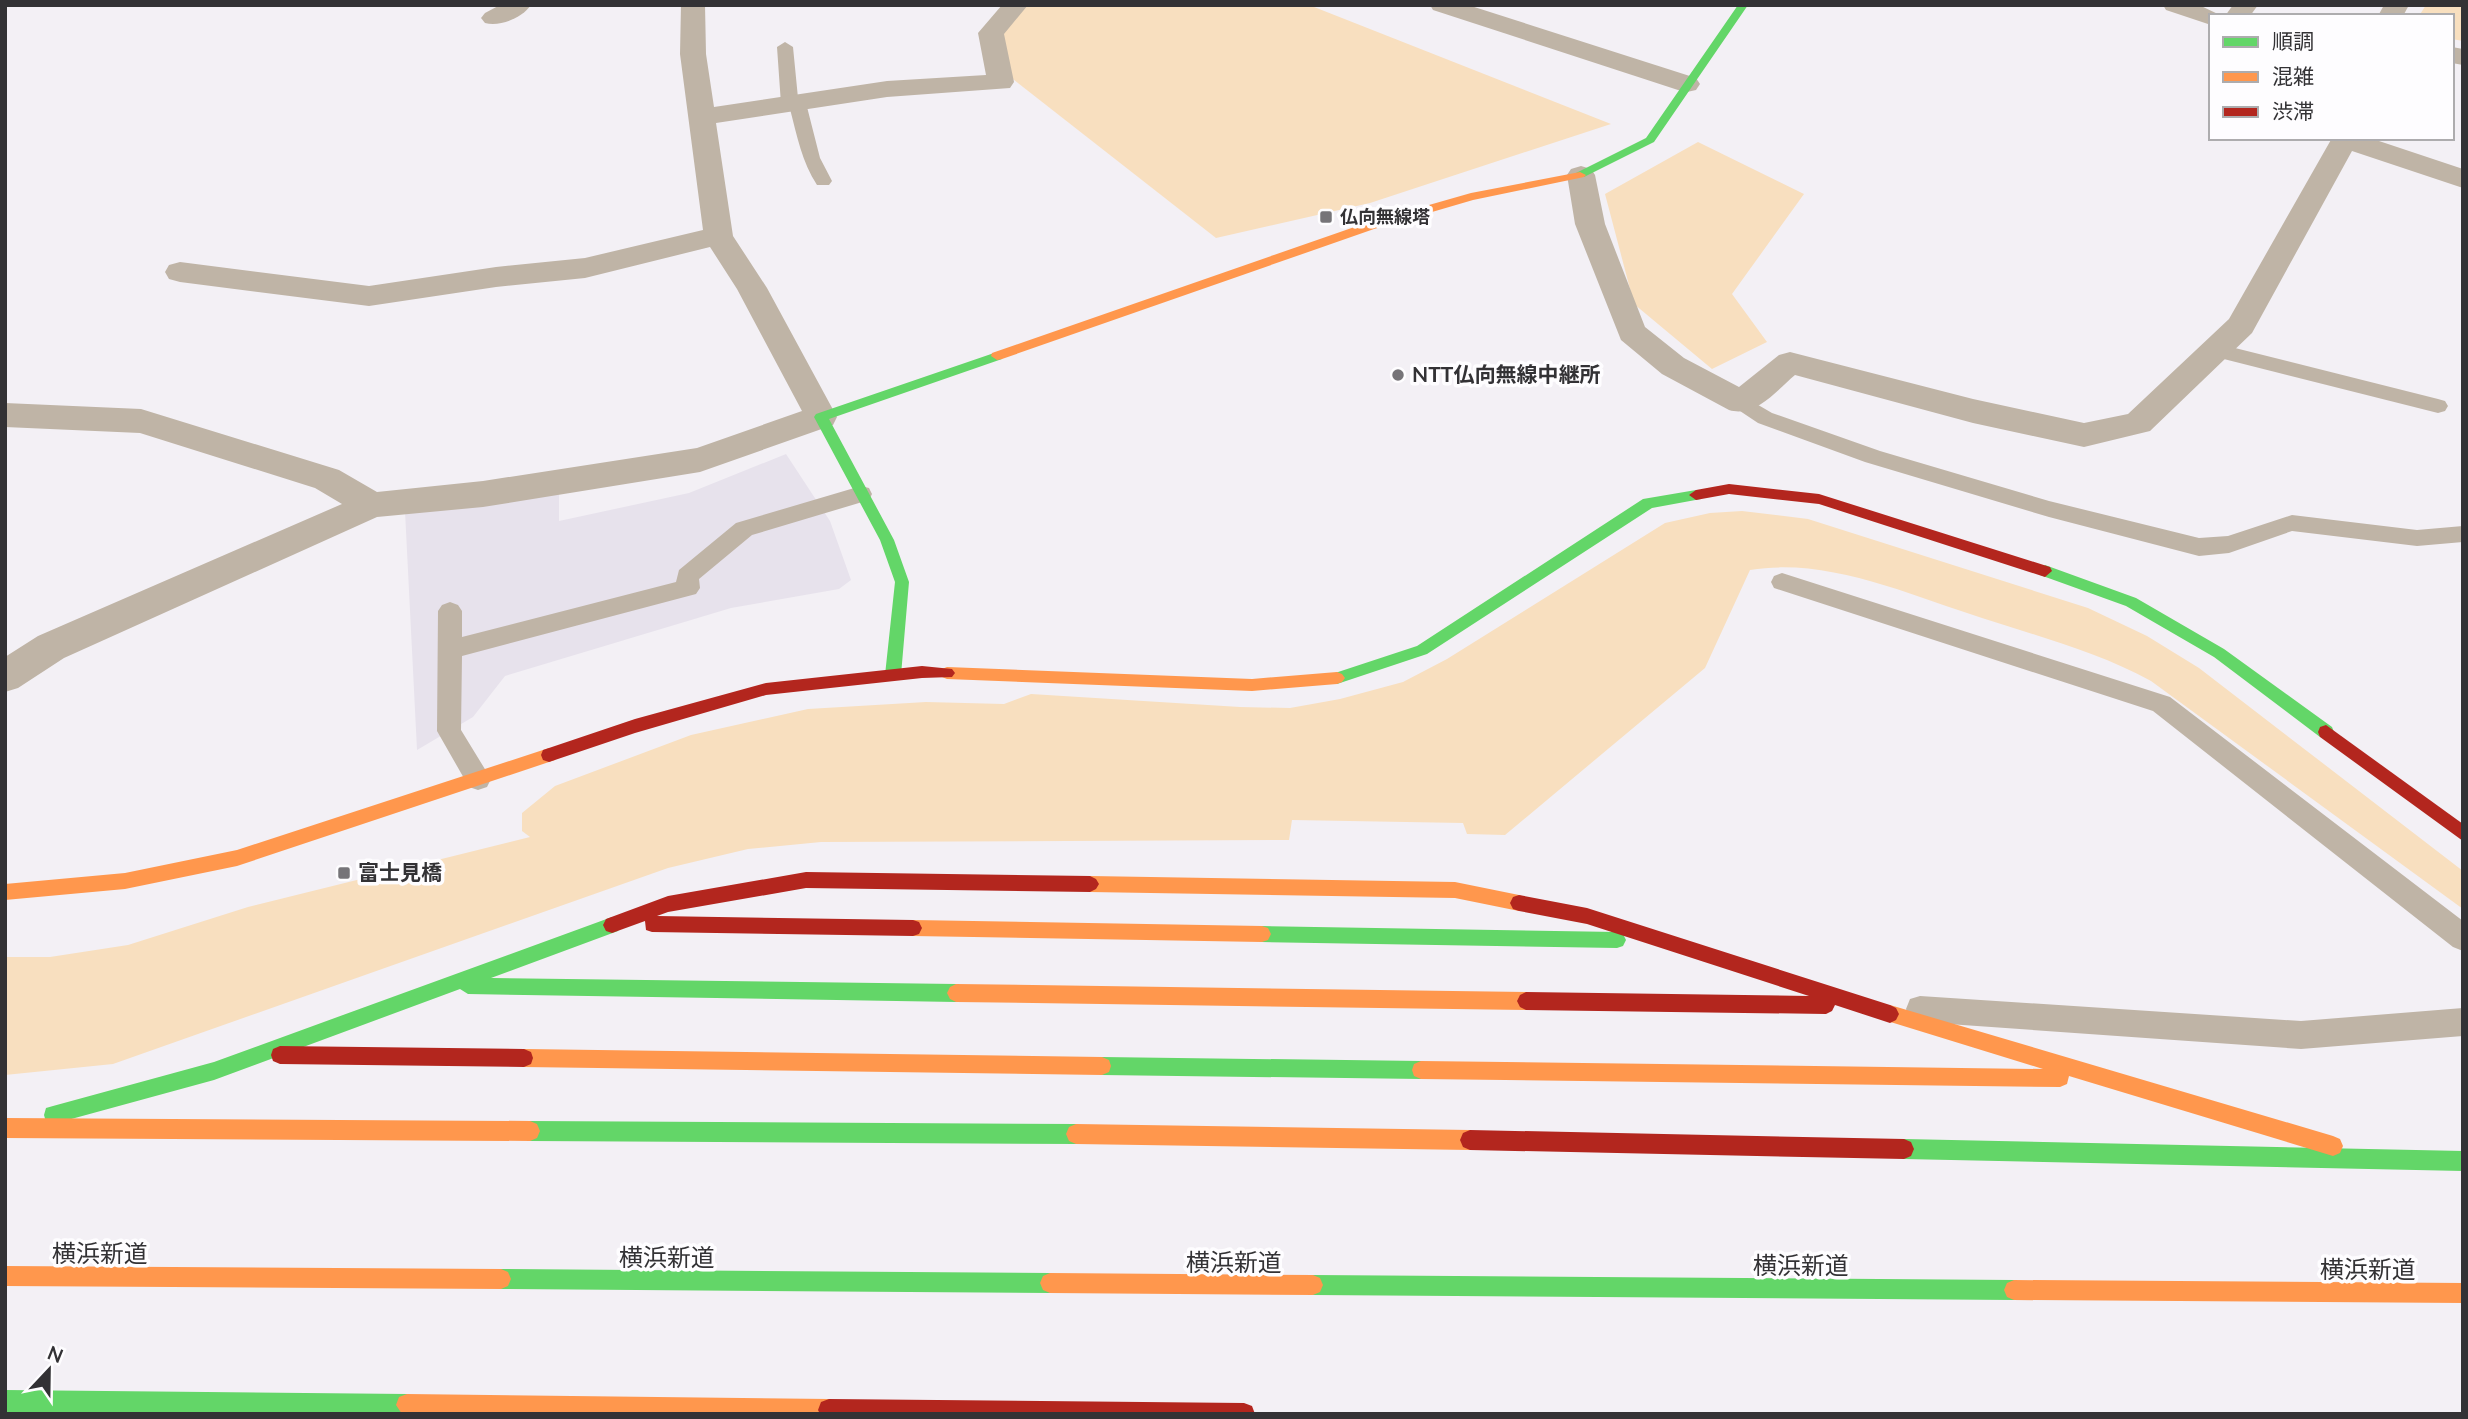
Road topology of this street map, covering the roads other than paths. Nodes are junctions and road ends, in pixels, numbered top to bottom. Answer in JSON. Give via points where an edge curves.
{"nodes":[{"id":1,"x":519,"y":5,"type":"edge"},
{"id":2,"x":693,"y":5,"type":"edge"},
{"id":3,"x":1016,"y":5,"type":"edge"},
{"id":4,"x":1442,"y":5,"type":"edge"},
{"id":5,"x":1743,"y":5,"type":"edge"},
{"id":6,"x":2175,"y":5,"type":"edge"},
{"id":7,"x":2209,"y":17,"type":"edge"},
{"id":8,"x":494,"y":18,"type":"dead end"},
{"id":9,"x":785,"y":47,"type":"dead end"},
{"id":10,"x":1687,"y":84,"type":"junction"},
{"id":11,"x":794,"y":103,"type":"junction"},
{"id":12,"x":701,"y":117,"type":"junction"},
{"id":13,"x":2344,"y":140,"type":"edge"},
{"id":14,"x":2348,"y":140,"type":"edge"},
{"id":15,"x":1581,"y":175,"type":"junction"},
{"id":16,"x":2463,"y":179,"type":"edge"},
{"id":17,"x":823,"y":181,"type":"dead end"},
{"id":18,"x":718,"y":236,"type":"junction"},
{"id":19,"x":180,"y":272,"type":"dead end"},
{"id":20,"x":2215,"y":350,"type":"junction"},
{"id":21,"x":1741,"y":402,"type":"junction"},
{"id":22,"x":2438,"y":405,"type":"dead end"},
{"id":23,"x":5,"y":415,"type":"edge"},
{"id":24,"x":821,"y":417,"type":"junction"},
{"id":25,"x":861,"y":494,"type":"junction"},
{"id":26,"x":372,"y":505,"type":"junction"},
{"id":27,"x":2463,"y":534,"type":"edge"},
{"id":28,"x":1782,"y":582,"type":"dead end"},
{"id":29,"x":450,"y":611,"type":"dead end"},
{"id":30,"x":450,"y":649,"type":"junction"},
{"id":31,"x":892,"y":675,"type":"junction"},
{"id":32,"x":5,"y":677,"type":"edge"},
{"id":33,"x":478,"y":779,"type":"junction"},
{"id":34,"x":2463,"y":834,"type":"edge"},
{"id":35,"x":5,"y":892,"type":"edge"},
{"id":36,"x":615,"y":924,"type":"junction"},
{"id":37,"x":2463,"y":938,"type":"edge"},
{"id":38,"x":1662,"y":941,"type":"junction"},
{"id":39,"x":445,"y":986,"type":"junction"},
{"id":40,"x":1864,"y":1006,"type":"junction"},
{"id":41,"x":2463,"y":1022,"type":"edge"},
{"id":42,"x":257,"y":1055,"type":"junction"},
{"id":43,"x":2107,"y":1079,"type":"junction"},
{"id":44,"x":6,"y":1128,"type":"edge"},
{"id":45,"x":2382,"y":1161,"type":"junction"},
{"id":46,"x":2463,"y":1161,"type":"edge"},
{"id":47,"x":5,"y":1276,"type":"edge"},
{"id":48,"x":2463,"y":1293,"type":"edge"},
{"id":49,"x":5,"y":1401,"type":"edge"},
{"id":50,"x":1244,"y":1414,"type":"edge"}],
"edges":[{"from":1,"to":8,"type":"street"},
{"from":2,"to":12,"type":"street","via":[[692,54]]},
{"from":3,"to":11,"type":"street","via":[[991,33],[1001,82],[887,89]]},
{"from":4,"to":10,"type":"street"},
{"from":5,"to":10,"type":"main road"},
{"from":6,"to":7,"type":"street"},
{"from":9,"to":11,"type":"lane"},
{"from":10,"to":15,"type":"main road","via":[[1650,140]]},
{"from":11,"to":12,"type":"street"},
{"from":11,"to":17,"type":"lane"},
{"from":12,"to":18,"type":"street"},
{"from":13,"to":20,"type":"street","via":[[2241,326]]},
{"from":14,"to":16,"type":"street"},
{"from":15,"to":21,"type":"street","via":[[1590,224],[1632,333],[1673,366]]},
{"from":15,"to":24,"type":"main road","via":[[1471,197],[1370,226]]},
{"from":18,"to":19,"type":"street","via":[[585,268],[369,296]]},
{"from":18,"to":24,"type":"street","via":[[752,288]]},
{"from":20,"to":21,"type":"street","via":[[2138,423],[2084,435],[1790,363]]},
{"from":20,"to":22,"type":"lane"},
{"from":21,"to":27,"type":"lane","via":[[1765,418],[1873,457],[2199,547],[2229,544],[2292,523],[2417,538]]},
{"from":23,"to":26,"type":"street","via":[[141,421],[327,479]]},
{"from":24,"to":25,"type":"main road"},
{"from":24,"to":26,"type":"street","via":[[700,460],[483,494]]},
{"from":25,"to":30,"type":"lane","via":[[744,529],[687,576],[688,588]]},
{"from":25,"to":31,"type":"main road","via":[[887,540],[902,582]]},
{"from":26,"to":32,"type":"street","via":[[51,647]]},
{"from":28,"to":37,"type":"lane","via":[[2161,704]]},
{"from":29,"to":30,"type":"lane"},
{"from":30,"to":33,"type":"lane","via":[[449,731]]},
{"from":31,"to":33,"type":"main road","via":[[766,689],[635,726]]},
{"from":31,"to":34,"type":"main road","via":[[922,672],[1252,685],[1339,678],[1422,650],[1648,503],[1729,489],[1819,499],[2131,602],[2219,653]]},
{"from":33,"to":35,"type":"main road","via":[[237,858],[125,881]]},
{"from":36,"to":38,"type":"main road"},
{"from":36,"to":38,"type":"main road","via":[[668,904],[806,880],[1455,890],[1587,916]]},
{"from":36,"to":39,"type":"main road"},
{"from":38,"to":40,"type":"main road"},
{"from":39,"to":40,"type":"main road"},
{"from":39,"to":42,"type":"main road"},
{"from":40,"to":41,"type":"lane","via":[[2301,1035]]},
{"from":40,"to":43,"type":"main road"},
{"from":42,"to":43,"type":"main road"},
{"from":42,"to":44,"type":"main road"},
{"from":43,"to":45,"type":"main road"},
{"from":44,"to":45,"type":"main road","via":[[1159,1133]]},
{"from":45,"to":46,"type":"main road"},
{"from":47,"to":48,"type":"main road","name":"横浜新道"},
{"from":49,"to":50,"type":"main road"}]}
